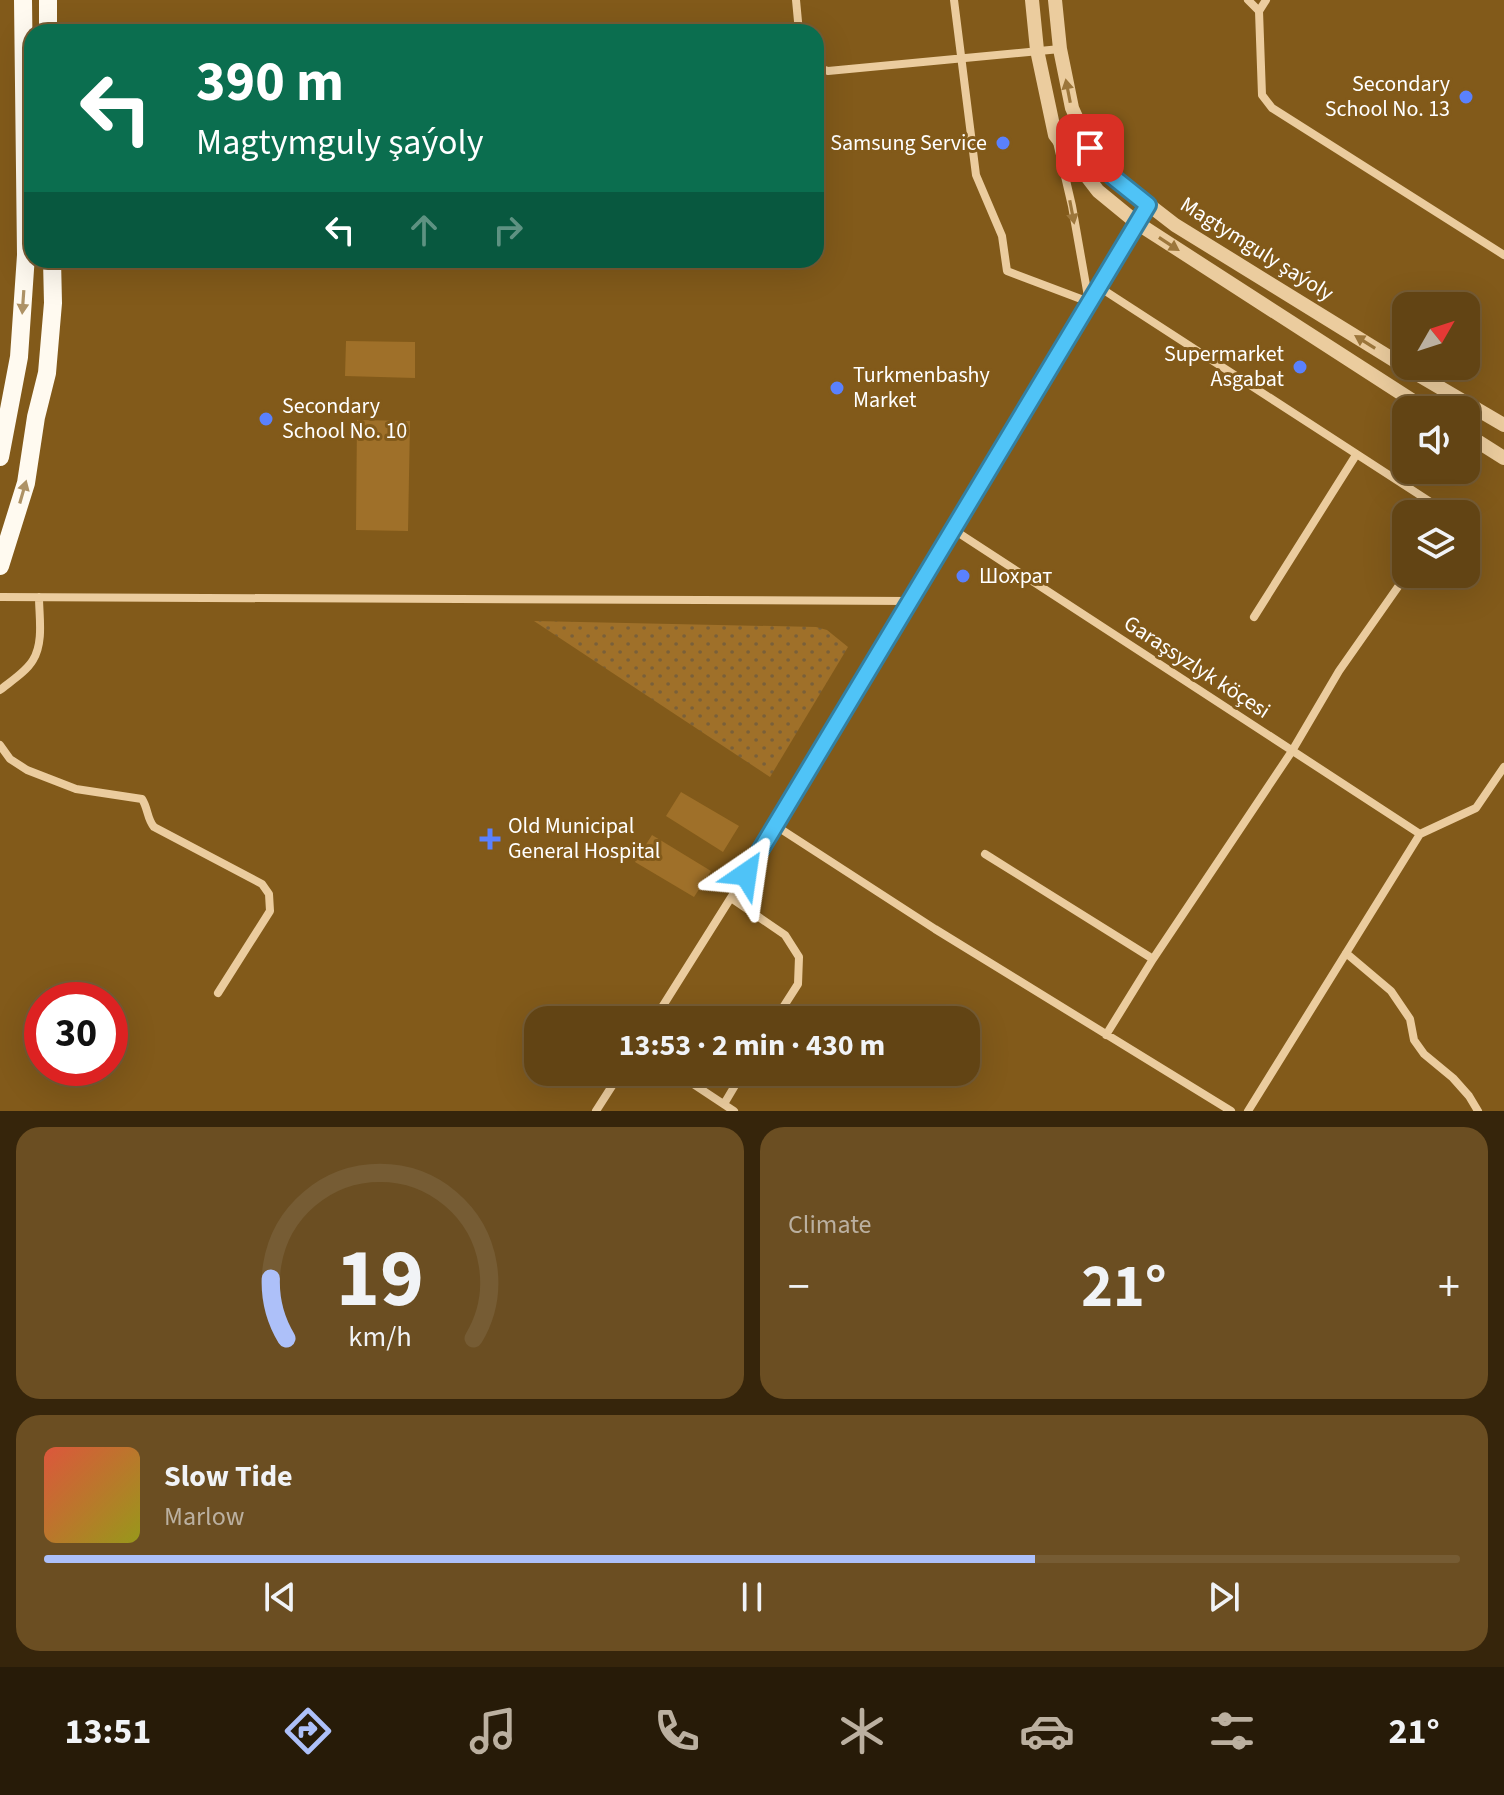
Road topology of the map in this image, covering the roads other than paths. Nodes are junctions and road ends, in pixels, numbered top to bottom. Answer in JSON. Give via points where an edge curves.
{"nodes":[{"id":1,"x":23,"y":0,"type":"edge"},
{"id":2,"x":48,"y":0,"type":"edge"},
{"id":3,"x":796,"y":0,"type":"edge"},
{"id":4,"x":954,"y":0,"type":"edge"},
{"id":5,"x":1032,"y":0,"type":"edge"},
{"id":6,"x":1055,"y":0,"type":"edge"},
{"id":7,"x":1248,"y":0,"type":"edge"},
{"id":8,"x":1266,"y":0,"type":"edge"},
{"id":9,"x":1259,"y":11,"type":"junction"},
{"id":10,"x":48,"y":24,"type":"edge"},
{"id":11,"x":798,"y":24,"type":"edge"},
{"id":12,"x":24,"y":27,"type":"edge"},
{"id":13,"x":1060,"y":49,"type":"junction"},
{"id":14,"x":1037,"y":50,"type":"junction"},
{"id":15,"x":961,"y":59,"type":"junction"},
{"id":16,"x":824,"y":70,"type":"edge"},
{"id":17,"x":1055,"y":135,"type":"junction"},
{"id":18,"x":1148,"y":205,"type":"junction"},
{"id":19,"x":1137,"y":223,"type":"junction"},
{"id":20,"x":1504,"y":255,"type":"edge"},
{"id":21,"x":25,"y":268,"type":"edge"},
{"id":22,"x":52,"y":268,"type":"edge"},
{"id":23,"x":1099,"y":287,"type":"junction"},
{"id":24,"x":1089,"y":302,"type":"junction"},
{"id":25,"x":1405,"y":396,"type":"edge"},
{"id":26,"x":1504,"y":425,"type":"edge"},
{"id":27,"x":1480,"y":443,"type":"edge"},
{"id":28,"x":1356,"y":455,"type":"junction"},
{"id":29,"x":0,"y":457,"type":"edge"},
{"id":30,"x":1504,"y":458,"type":"edge"},
{"id":31,"x":1427,"y":500,"type":"edge"},
{"id":32,"x":954,"y":530,"type":"junction"},
{"id":33,"x":0,"y":566,"type":"edge"},
{"id":34,"x":1397,"y":588,"type":"edge"},
{"id":35,"x":0,"y":597,"type":"edge"},
{"id":36,"x":39,"y":597,"type":"junction"},
{"id":37,"x":909,"y":601,"type":"junction"},
{"id":38,"x":1254,"y":617,"type":"dead end"},
{"id":39,"x":0,"y":690,"type":"edge"},
{"id":40,"x":0,"y":745,"type":"edge"},
{"id":41,"x":1292,"y":751,"type":"junction"},
{"id":42,"x":1504,"y":767,"type":"edge"},
{"id":43,"x":776,"y":826,"type":"junction"},
{"id":44,"x":1420,"y":834,"type":"junction"},
{"id":45,"x":985,"y":854,"type":"dead end"},
{"id":46,"x":731,"y":898,"type":"junction"},
{"id":47,"x":1346,"y":953,"type":"junction"},
{"id":48,"x":1153,"y":959,"type":"junction"},
{"id":49,"x":218,"y":993,"type":"dead end"},
{"id":50,"x":663,"y":1006,"type":"edge"},
{"id":51,"x":784,"y":1006,"type":"edge"},
{"id":52,"x":1106,"y":1035,"type":"junction"},
{"id":53,"x":612,"y":1086,"type":"edge"},
{"id":54,"x":696,"y":1086,"type":"edge"},
{"id":55,"x":735,"y":1086,"type":"edge"},
{"id":56,"x":724,"y":1104,"type":"junction"},
{"id":57,"x":596,"y":1111,"type":"edge"},
{"id":58,"x":734,"y":1111,"type":"edge"},
{"id":59,"x":1231,"y":1111,"type":"edge"},
{"id":60,"x":1248,"y":1111,"type":"edge"},
{"id":61,"x":1478,"y":1111,"type":"edge"}],
"edges":[{"from":1,"to":12,"type":"highway"},
{"from":2,"to":10,"type":"highway"},
{"from":3,"to":11,"type":"street"},
{"from":4,"to":15,"type":"street"},
{"from":5,"to":14,"type":"street","name":"Magtymguly şaýoly"},
{"from":6,"to":13,"type":"street","name":"Magtymguly şaýoly"},
{"from":7,"to":9,"type":"street"},
{"from":8,"to":9,"type":"street"},
{"from":9,"to":20,"type":"street","via":[[1262,95],[1272,108]]},
{"from":13,"to":14,"type":"street"},
{"from":18,"to":13,"type":"street","name":"Magtymguly şaýoly","one_way":true,"via":[[1113,177],[1090,148],[1072,108]]},
{"from":14,"to":15,"type":"street"},
{"from":14,"to":17,"type":"street","name":"Magtymguly şaýoly"},
{"from":15,"to":16,"type":"street"},
{"from":15,"to":24,"type":"street","via":[[976,175],[1002,236],[1007,271]]},
{"from":17,"to":19,"type":"street","name":"Magtymguly şaýoly","via":[[1098,191]]},
{"from":17,"to":24,"type":"street","one_way":true},
{"from":18,"to":19,"type":"street"},
{"from":26,"to":18,"type":"street","name":"Magtymguly şaýoly","one_way":true},
{"from":19,"to":23,"type":"street"},
{"from":19,"to":25,"type":"street","name":"Magtymguly şaýoly","one_way":true},
{"from":21,"to":29,"type":"highway","one_way":true,"via":[[19,357]]},
{"from":33,"to":22,"type":"highway","one_way":true,"via":[[26,483],[47,373]]},
{"from":23,"to":24,"type":"street"},
{"from":23,"to":28,"type":"street"},
{"from":24,"to":32,"type":"street"},
{"from":27,"to":30,"type":"street"},
{"from":28,"to":31,"type":"street"},
{"from":28,"to":38,"type":"street"},
{"from":32,"to":37,"type":"street"},
{"from":32,"to":41,"type":"street","name":"Garaşsyzlyk köçesi"},
{"from":34,"to":41,"type":"street"},
{"from":35,"to":36,"type":"street"},
{"from":36,"to":37,"type":"street"},
{"from":36,"to":39,"type":"street","via":[[34,659]]},
{"from":37,"to":43,"type":"street"},
{"from":40,"to":49,"type":"street","via":[[10,759],[51,780],[142,799],[154,827],[262,884],[270,911]]},
{"from":41,"to":44,"type":"street","name":"Garaşsyzlyk köçesi"},
{"from":41,"to":48,"type":"street"},
{"from":42,"to":44,"type":"street","via":[[1476,808]]},
{"from":43,"to":46,"type":"street"},
{"from":43,"to":52,"type":"street"},
{"from":44,"to":47,"type":"street"},
{"from":45,"to":48,"type":"street"},
{"from":46,"to":50,"type":"street"},
{"from":46,"to":51,"type":"street","via":[[785,935],[799,957],[798,984]]},
{"from":47,"to":60,"type":"street"},
{"from":47,"to":61,"type":"street","via":[[1391,991],[1424,1054],[1453,1078]]},
{"from":48,"to":52,"type":"street"},
{"from":52,"to":59,"type":"street"},
{"from":53,"to":57,"type":"street"},
{"from":54,"to":56,"type":"street"},
{"from":55,"to":56,"type":"street"},
{"from":56,"to":58,"type":"street"}]}
